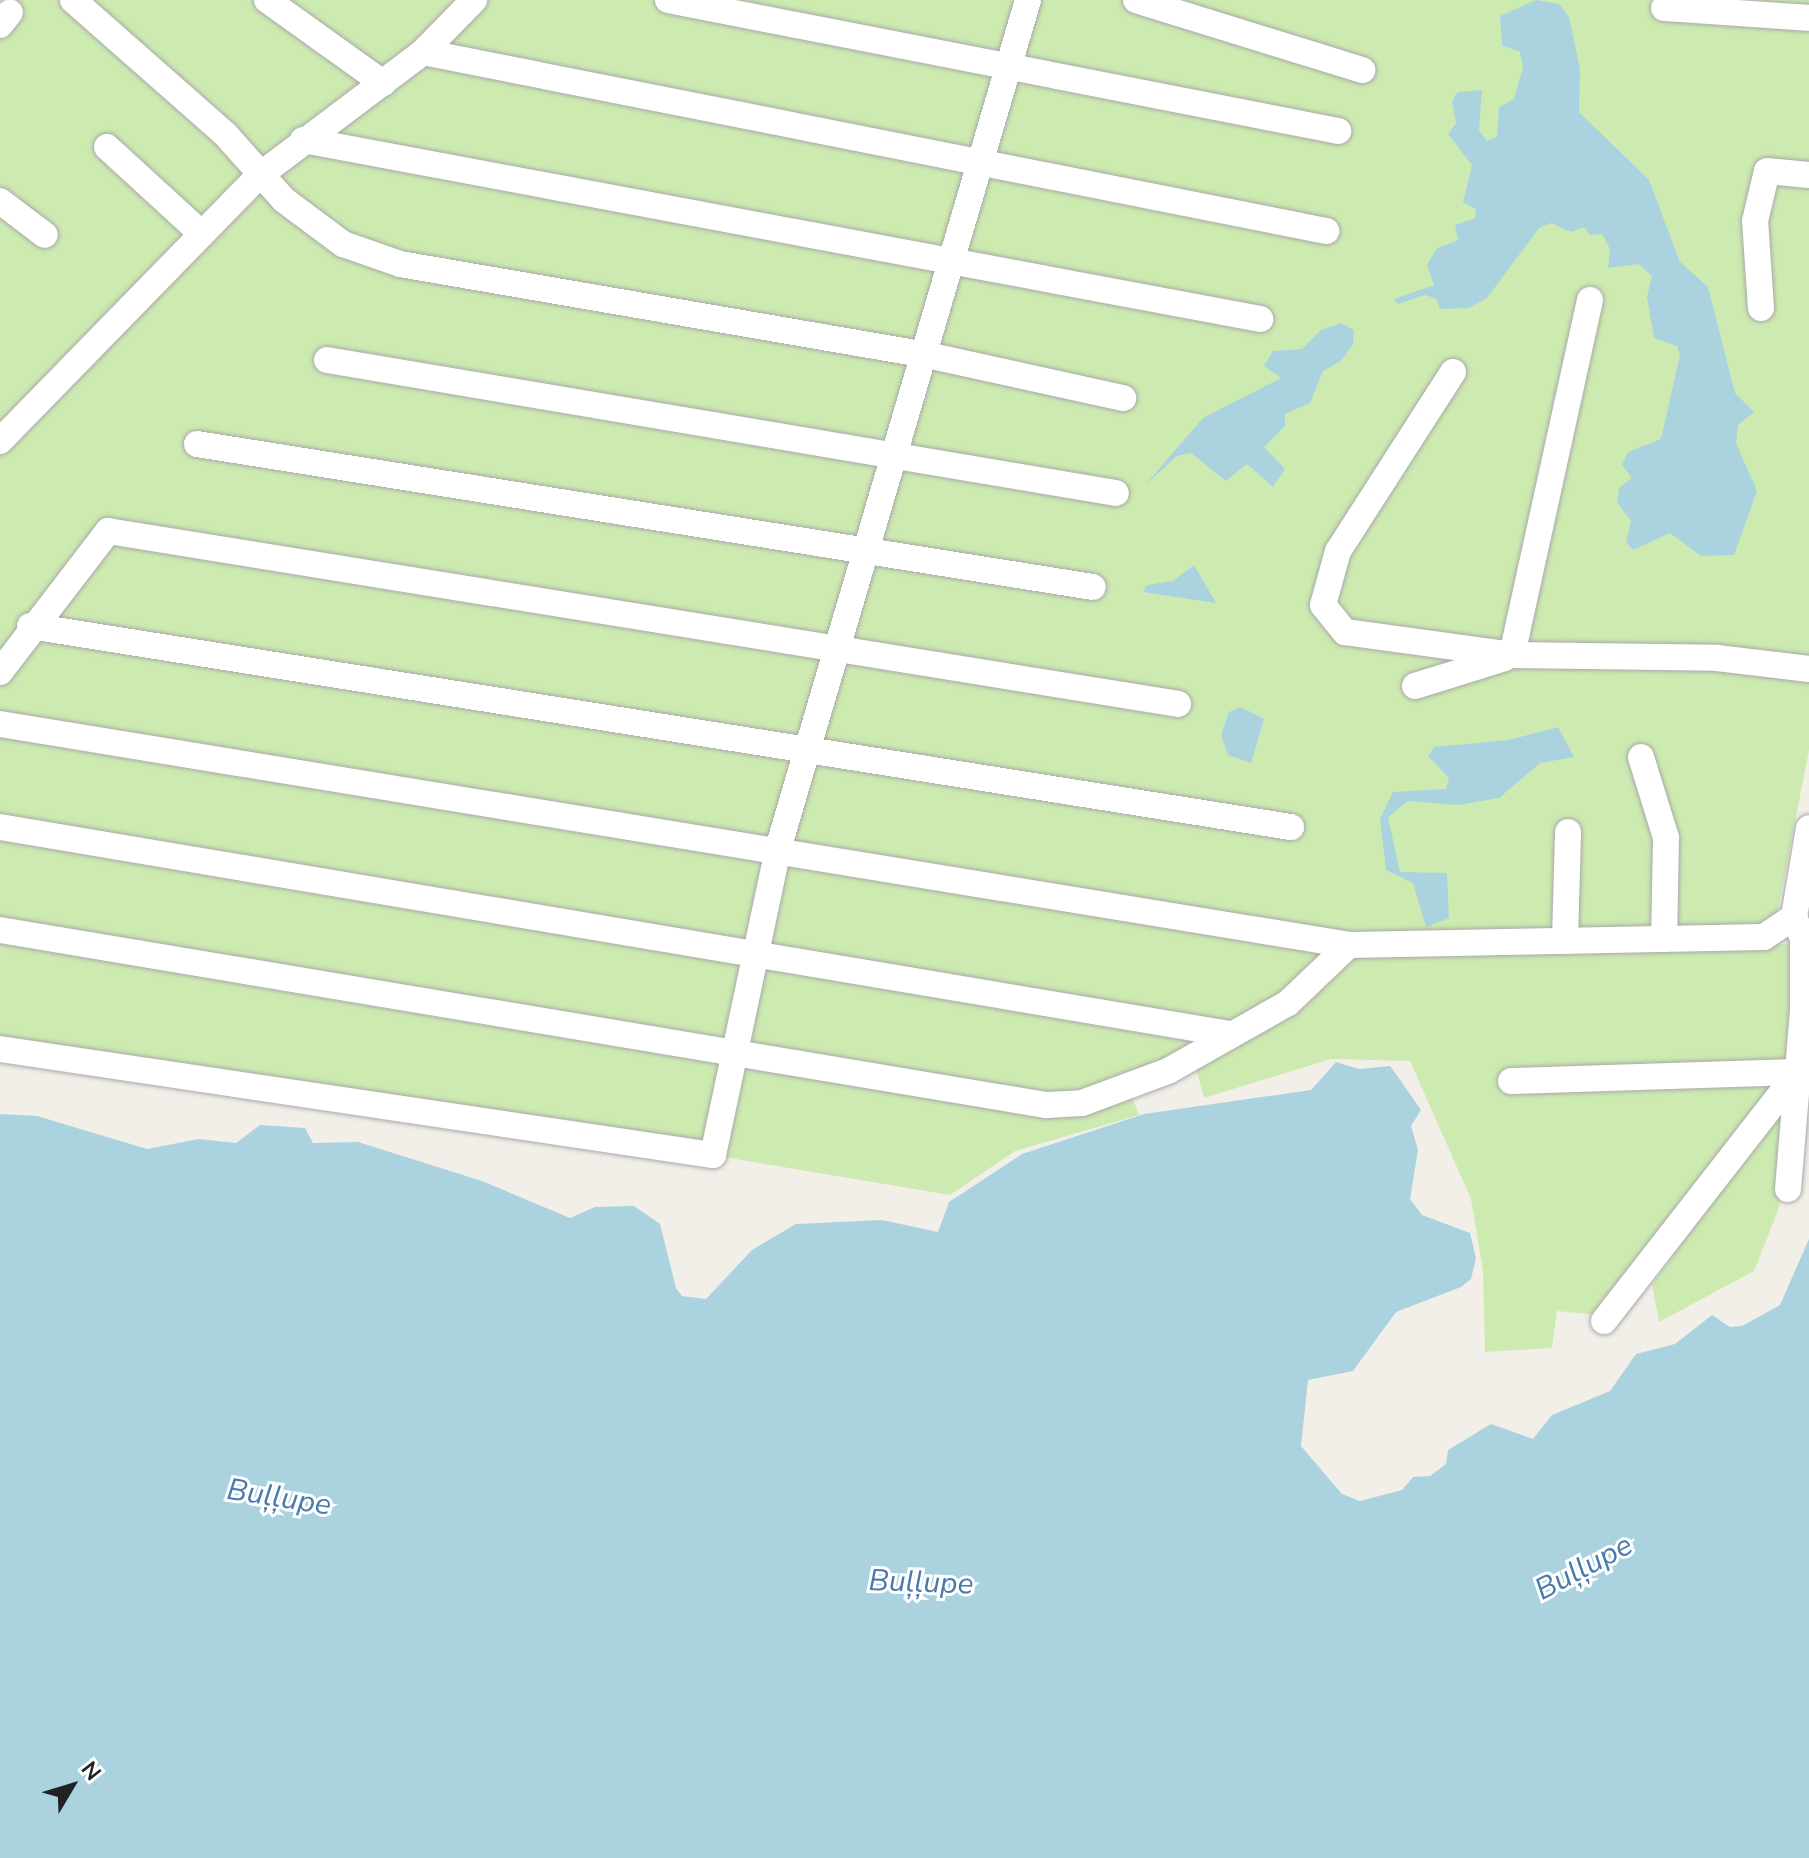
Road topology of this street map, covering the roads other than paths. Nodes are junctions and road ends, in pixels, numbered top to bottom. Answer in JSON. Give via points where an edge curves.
{"nodes":[{"id":1,"x":73,"y":0,"type":"edge"},
{"id":2,"x":267,"y":0,"type":"edge"},
{"id":3,"x":668,"y":0,"type":"edge"},
{"id":4,"x":1028,"y":0,"type":"edge"},
{"id":5,"x":1136,"y":0,"type":"edge"},
{"id":6,"x":463,"y":3,"type":"edge"},
{"id":7,"x":1664,"y":8,"type":"dead end"},
{"id":8,"x":1809,"y":18,"type":"edge"},
{"id":9,"x":423,"y":52,"type":"junction"},
{"id":10,"x":1011,"y":65,"type":"junction"},
{"id":11,"x":1362,"y":70,"type":"dead end"},
{"id":12,"x":383,"y":83,"type":"junction"},
{"id":13,"x":1338,"y":131,"type":"dead end"},
{"id":14,"x":303,"y":140,"type":"junction"},
{"id":15,"x":107,"y":147,"type":"dead end"},
{"id":16,"x":982,"y":164,"type":"junction"},
{"id":17,"x":260,"y":175,"type":"junction"},
{"id":18,"x":1809,"y":175,"type":"edge"},
{"id":19,"x":0,"y":201,"type":"edge"},
{"id":20,"x":1326,"y":231,"type":"dead end"},
{"id":21,"x":201,"y":233,"type":"junction"},
{"id":22,"x":45,"y":235,"type":"dead end"},
{"id":23,"x":954,"y":261,"type":"junction"},
{"id":24,"x":1590,"y":300,"type":"dead end"},
{"id":25,"x":1761,"y":308,"type":"dead end"},
{"id":26,"x":1260,"y":319,"type":"dead end"},
{"id":27,"x":927,"y":355,"type":"junction"},
{"id":28,"x":327,"y":360,"type":"dead end"},
{"id":29,"x":1453,"y":372,"type":"dead end"},
{"id":30,"x":1123,"y":398,"type":"dead end"},
{"id":31,"x":0,"y":441,"type":"edge"},
{"id":32,"x":197,"y":444,"type":"dead end"},
{"id":33,"x":897,"y":456,"type":"junction"},
{"id":34,"x":1116,"y":493,"type":"dead end"},
{"id":35,"x":869,"y":549,"type":"junction"},
{"id":36,"x":1093,"y":587,"type":"dead end"},
{"id":37,"x":30,"y":626,"type":"junction"},
{"id":38,"x":839,"y":648,"type":"junction"},
{"id":39,"x":1512,"y":655,"type":"junction"},
{"id":40,"x":1809,"y":669,"type":"edge"},
{"id":41,"x":0,"y":672,"type":"edge"},
{"id":42,"x":1415,"y":686,"type":"dead end"},
{"id":43,"x":1178,"y":704,"type":"dead end"},
{"id":44,"x":0,"y":724,"type":"edge"},
{"id":45,"x":809,"y":746,"type":"junction"},
{"id":46,"x":1641,"y":757,"type":"dead end"},
{"id":47,"x":0,"y":827,"type":"edge"},
{"id":48,"x":1291,"y":827,"type":"dead end"},
{"id":49,"x":1809,"y":828,"type":"edge"},
{"id":50,"x":1568,"y":832,"type":"dead end"},
{"id":51,"x":778,"y":849,"type":"junction"},
{"id":52,"x":1794,"y":917,"type":"junction"},
{"id":53,"x":0,"y":930,"type":"edge"},
{"id":54,"x":1664,"y":939,"type":"junction"},
{"id":55,"x":1565,"y":941,"type":"junction"},
{"id":56,"x":1349,"y":945,"type":"junction"},
{"id":57,"x":753,"y":954,"type":"junction"},
{"id":58,"x":1229,"y":1034,"type":"junction"},
{"id":59,"x":0,"y":1049,"type":"edge"},
{"id":60,"x":733,"y":1053,"type":"junction"},
{"id":61,"x":1798,"y":1072,"type":"junction"},
{"id":62,"x":1511,"y":1081,"type":"dead end"},
{"id":63,"x":1788,"y":1189,"type":"dead end"},
{"id":64,"x":1604,"y":1321,"type":"dead end"}],
"edges":[{"from":1,"to":17,"type":"street","via":[[226,135]]},
{"from":2,"to":12,"type":"street"},
{"from":3,"to":10,"type":"street"},
{"from":4,"to":10,"type":"street"},
{"from":5,"to":11,"type":"street"},
{"from":6,"to":9,"type":"street"},
{"from":7,"to":8,"type":"street"},
{"from":9,"to":12,"type":"street"},
{"from":9,"to":16,"type":"street"},
{"from":10,"to":13,"type":"street"},
{"from":10,"to":16,"type":"street"},
{"from":12,"to":14,"type":"street"},
{"from":14,"to":17,"type":"street"},
{"from":14,"to":23,"type":"street"},
{"from":15,"to":21,"type":"street"},
{"from":16,"to":20,"type":"street"},
{"from":16,"to":23,"type":"street"},
{"from":17,"to":21,"type":"street"},
{"from":17,"to":27,"type":"street","via":[[343,244],[400,264]]},
{"from":18,"to":25,"type":"street","via":[[1767,171],[1755,221]]},
{"from":19,"to":22,"type":"street"},
{"from":21,"to":31,"type":"street"},
{"from":23,"to":26,"type":"street"},
{"from":23,"to":27,"type":"street"},
{"from":24,"to":39,"type":"street"},
{"from":27,"to":30,"type":"street"},
{"from":27,"to":33,"type":"street"},
{"from":28,"to":33,"type":"street"},
{"from":29,"to":39,"type":"street","via":[[1338,551],[1323,605],[1345,632]]},
{"from":32,"to":35,"type":"street"},
{"from":33,"to":34,"type":"street"},
{"from":33,"to":35,"type":"street"},
{"from":35,"to":36,"type":"street"},
{"from":35,"to":38,"type":"street"},
{"from":37,"to":38,"type":"street","via":[[108,531]]},
{"from":37,"to":41,"type":"street"},
{"from":37,"to":45,"type":"street"},
{"from":38,"to":43,"type":"street"},
{"from":38,"to":45,"type":"street"},
{"from":39,"to":40,"type":"street","via":[[1717,658]]},
{"from":39,"to":42,"type":"street"},
{"from":44,"to":51,"type":"street"},
{"from":45,"to":48,"type":"street"},
{"from":45,"to":51,"type":"street"},
{"from":46,"to":54,"type":"street","via":[[1666,838]]},
{"from":47,"to":57,"type":"street"},
{"from":49,"to":52,"type":"street"},
{"from":50,"to":55,"type":"street"},
{"from":51,"to":56,"type":"street"},
{"from":51,"to":57,"type":"street"},
{"from":52,"to":54,"type":"street","via":[[1764,937]]},
{"from":52,"to":61,"type":"street","via":[[1803,939]]},
{"from":53,"to":60,"type":"street"},
{"from":54,"to":55,"type":"street"},
{"from":55,"to":56,"type":"street"},
{"from":56,"to":58,"type":"street","via":[[1288,1003]]},
{"from":57,"to":58,"type":"street"},
{"from":57,"to":60,"type":"street"},
{"from":58,"to":60,"type":"street","via":[[1132,1088],[1046,1105]]},
{"from":59,"to":60,"type":"street","via":[[713,1155]]},
{"from":61,"to":62,"type":"street"},
{"from":61,"to":63,"type":"street"},
{"from":61,"to":64,"type":"street"}]}
